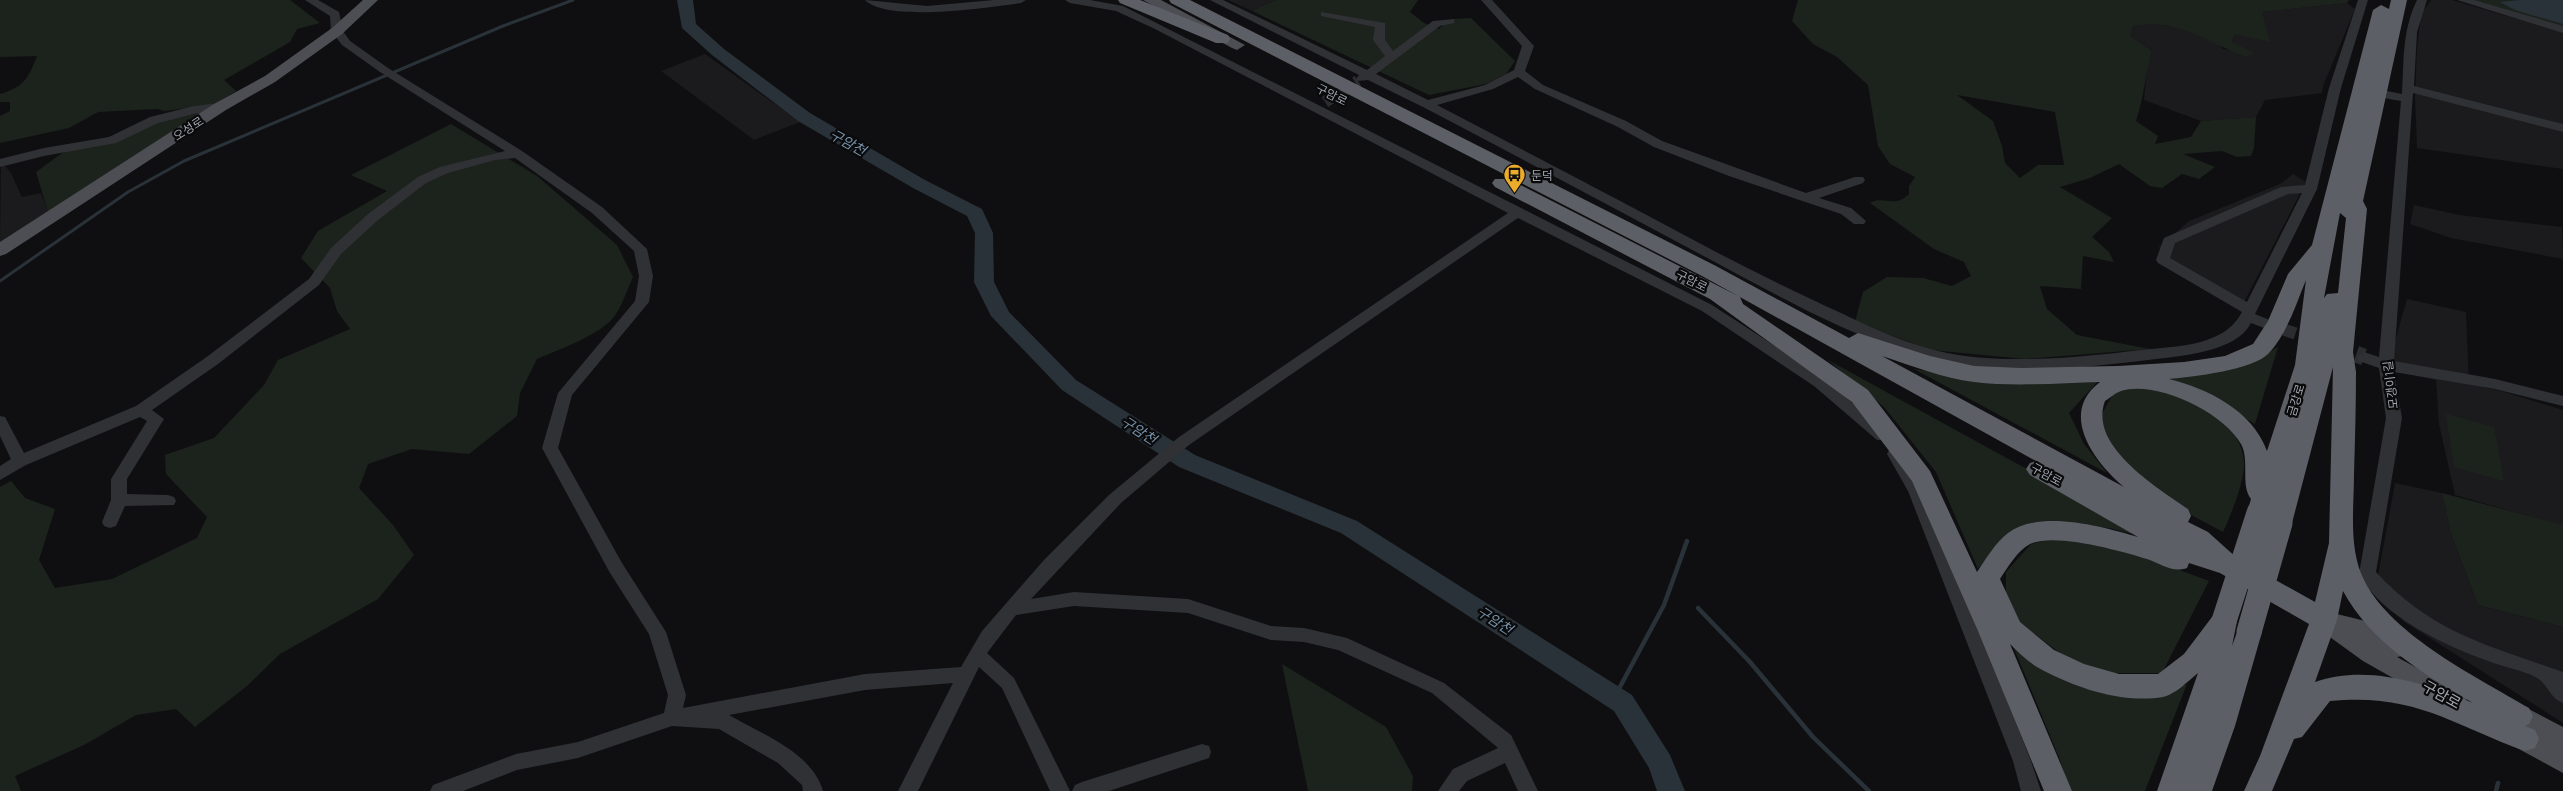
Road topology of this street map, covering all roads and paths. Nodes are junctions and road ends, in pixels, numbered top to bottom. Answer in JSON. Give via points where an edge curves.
{"nodes":[{"id":1,"x":310,"y":0,"type":"edge"},
{"id":2,"x":371,"y":0,"type":"edge"},
{"id":3,"x":870,"y":0,"type":"edge"},
{"id":4,"x":1022,"y":0,"type":"edge"},
{"id":5,"x":1070,"y":0,"type":"edge"},
{"id":6,"x":1126,"y":0,"type":"edge"},
{"id":7,"x":1150,"y":0,"type":"edge"},
{"id":8,"x":1177,"y":0,"type":"edge"},
{"id":9,"x":1215,"y":0,"type":"edge"},
{"id":10,"x":1486,"y":0,"type":"edge"},
{"id":11,"x":2363,"y":0,"type":"edge"},
{"id":12,"x":2384,"y":0,"type":"edge"},
{"id":13,"x":2399,"y":0,"type":"edge"},
{"id":14,"x":2422,"y":0,"type":"edge"},
{"id":15,"x":2462,"y":0,"type":"edge"},
{"id":16,"x":1326,"y":14,"type":"dead end"},
{"id":17,"x":1450,"y":20,"type":"dead end"},
{"id":18,"x":2563,"y":30,"type":"edge"},
{"id":19,"x":337,"y":31,"type":"junction"},
{"id":20,"x":1237,"y":45,"type":"junction"},
{"id":21,"x":1392,"y":58,"type":"junction"},
{"id":22,"x":1519,"y":72,"type":"junction"},
{"id":23,"x":1364,"y":78,"type":"junction"},
{"id":24,"x":2408,"y":93,"type":"junction"},
{"id":25,"x":2387,"y":95,"type":"dead end"},
{"id":26,"x":1427,"y":104,"type":"junction"},
{"id":27,"x":220,"y":107,"type":"junction"},
{"id":28,"x":2563,"y":128,"type":"edge"},
{"id":29,"x":518,"y":154,"type":"junction"},
{"id":30,"x":4,"y":160,"type":"edge"},
{"id":31,"x":1859,"y":180,"type":"dead end"},
{"id":32,"x":2311,"y":188,"type":"junction"},
{"id":33,"x":1808,"y":197,"type":"junction"},
{"id":34,"x":2352,"y":199,"type":"junction"},
{"id":35,"x":1518,"y":212,"type":"junction"},
{"id":36,"x":1859,"y":220,"type":"dead end"},
{"id":37,"x":2322,"y":247,"type":"junction"},
{"id":38,"x":0,"y":250,"type":"edge"},
{"id":39,"x":1704,"y":277,"type":"junction"},
{"id":40,"x":2248,"y":313,"type":"junction"},
{"id":41,"x":2267,"y":324,"type":"tunnel mouth"},
{"id":42,"x":2364,"y":358,"type":"tunnel mouth"},
{"id":43,"x":2386,"y":365,"type":"junction"},
{"id":44,"x":2563,"y":401,"type":"edge"},
{"id":45,"x":142,"y":410,"type":"junction"},
{"id":46,"x":0,"y":421,"type":"edge"},
{"id":47,"x":20,"y":462,"type":"junction"},
{"id":48,"x":0,"y":474,"type":"edge"},
{"id":49,"x":120,"y":500,"type":"junction"},
{"id":50,"x":168,"y":501,"type":"dead end"},
{"id":51,"x":2270,"y":518,"type":"junction"},
{"id":52,"x":110,"y":522,"type":"dead end"},
{"id":53,"x":2341,"y":543,"type":"junction"},
{"id":54,"x":2229,"y":566,"type":"junction"},
{"id":55,"x":1013,"y":609,"type":"junction"},
{"id":56,"x":2324,"y":620,"type":"junction"},
{"id":57,"x":2224,"y":621,"type":"junction"},
{"id":58,"x":976,"y":654,"type":"junction"},
{"id":59,"x":2544,"y":673,"type":"junction"},
{"id":60,"x":968,"y":674,"type":"junction"},
{"id":61,"x":2563,"y":680,"type":"edge"},
{"id":62,"x":2563,"y":695,"type":"edge"},
{"id":63,"x":672,"y":718,"type":"junction"},
{"id":64,"x":2522,"y":727,"type":"junction"},
{"id":65,"x":2563,"y":740,"type":"edge"},
{"id":66,"x":1202,"y":752,"type":"dead end"},
{"id":67,"x":1510,"y":752,"type":"junction"},
{"id":68,"x":2274,"y":756,"type":"junction"},
{"id":69,"x":2563,"y":762,"type":"edge"},
{"id":70,"x":440,"y":791,"type":"edge"},
{"id":71,"x":813,"y":791,"type":"edge"},
{"id":72,"x":908,"y":791,"type":"edge"},
{"id":73,"x":1060,"y":791,"type":"edge"},
{"id":74,"x":1082,"y":791,"type":"edge"},
{"id":75,"x":1448,"y":791,"type":"edge"},
{"id":76,"x":1528,"y":791,"type":"edge"},
{"id":77,"x":2031,"y":791,"type":"edge"},
{"id":78,"x":2058,"y":791,"type":"edge"},
{"id":79,"x":2171,"y":791,"type":"edge"},
{"id":80,"x":2198,"y":791,"type":"edge"},
{"id":81,"x":2258,"y":791,"type":"edge"}],
"edges":[{"from":1,"to":19,"type":"street","via":[[335,14]]},
{"from":2,"to":19,"type":"main road","name":"오성로"},
{"from":3,"to":4,"type":"street","via":[[896,8],[936,9]]},
{"from":5,"to":35,"type":"street","via":[[1119,8],[1319,105]]},
{"from":6,"to":20,"type":"highway"},
{"from":7,"to":20,"type":"main road","name":"구암로"},
{"from":8,"to":39,"type":"highway","name":"구암로"},
{"from":9,"to":23,"type":"street"},
{"from":10,"to":22,"type":"street","via":[[1528,46]]},
{"from":11,"to":32,"type":"street","via":[[2342,88]]},
{"from":12,"to":37,"type":"highway","name":"금강로"},
{"from":13,"to":34,"type":"highway","name":"금강로"},
{"from":14,"to":24,"type":"street","name":"모갱이1길","via":[[2413,18]]},
{"from":15,"to":18,"type":"street"},
{"from":16,"to":21,"type":"street","via":[[1381,25],[1379,40]]},
{"from":17,"to":21,"type":"street","via":[[1437,23]]},
{"from":19,"to":27,"type":"main road","name":"오성로","via":[[270,79]]},
{"from":19,"to":29,"type":"street","via":[[346,43],[384,70]]},
{"from":20,"to":39,"type":"highway","name":"구암로"},
{"from":21,"to":23,"type":"street"},
{"from":22,"to":26,"type":"street","via":[[1489,87]]},
{"from":22,"to":33,"type":"street","via":[[1539,87],[1658,144]]},
{"from":23,"to":26,"type":"street"},
{"from":24,"to":25,"type":"street"},
{"from":24,"to":28,"type":"street"},
{"from":24,"to":43,"type":"street","name":"모갱이1길"},
{"from":26,"to":40,"type":"street","via":[[1776,289],[1921,352],[1964,361],[2014,365],[2139,356],[2186,350],[2221,341],[2241,328]]},
{"from":27,"to":30,"type":"street","via":[[154,120],[112,140]]},
{"from":27,"to":38,"type":"main road","name":"오성로"},
{"from":29,"to":45,"type":"street","via":[[494,156],[444,170],[422,180],[373,217],[336,251],[314,282]]},
{"from":29,"to":63,"type":"street","via":[[598,210],[640,249],[646,276],[642,302],[565,393],[550,448],[616,568],[657,632],[677,695]]},
{"from":31,"to":33,"type":"street"},
{"from":32,"to":40,"type":"street"},
{"from":32,"to":40,"type":"street","via":[[2286,190],[2169,241],[2163,260]]},
{"from":33,"to":36,"type":"street","via":[[1846,211]]},
{"from":34,"to":51,"type":"highway","name":"금강로","via":[[2322,369]]},
{"from":34,"to":53,"type":"highway","via":[[2357,209],[2342,352],[2345,372]]},
{"from":35,"to":55,"type":"street","via":[[1184,441],[1115,499],[1050,565]]},
{"from":35,"to":77,"type":"street","via":[[1707,308],[1790,361],[1877,431],[1892,449],[1916,491]]},
{"from":37,"to":39,"type":"highway","via":[[2298,274],[2278,322],[2261,348],[2229,363],[2184,370],[2118,374],[1974,374],[1926,363],[1872,346]]},
{"from":37,"to":51,"type":"highway","name":"금강로","via":[[2314,286],[2306,365]]},
{"from":39,"to":54,"type":"highway","name":"구암로","via":[[2188,553]]},
{"from":39,"to":78,"type":"highway","via":[[1768,329],[1860,396],[1922,476]]},
{"from":40,"to":41,"type":"street"},
{"from":42,"to":43,"type":"street"},
{"from":43,"to":44,"type":"street","via":[[2495,384]]},
{"from":43,"to":59,"type":"street","name":"모갱이1길","via":[[2394,418],[2367,574],[2397,605],[2430,627]]},
{"from":45,"to":47,"type":"street"},
{"from":45,"to":49,"type":"street","via":[[156,419],[119,479]]},
{"from":46,"to":47,"type":"street"},
{"from":47,"to":48,"type":"street"},
{"from":49,"to":50,"type":"street"},
{"from":49,"to":52,"type":"street"},
{"from":51,"to":54,"type":"highway","via":[[2259,463],[2250,437],[2234,420],[2216,406],[2163,384],[2121,381],[2105,387],[2094,400],[2090,419],[2113,464],[2205,535]]},
{"from":51,"to":57,"type":"highway","name":"금강로","bridge":true},
{"from":51,"to":80,"type":"highway","name":"금강로","bridge":true,"via":[[2249,632]]},
{"from":53,"to":56,"type":"highway"},
{"from":53,"to":64,"type":"highway","via":[[2353,586],[2371,612],[2410,648]]},
{"from":54,"to":56,"type":"highway","name":"구암로"},
{"from":54,"to":57,"type":"highway","via":[[2193,568],[2126,542],[2049,530],[2022,536],[2006,551],[1988,578],[1997,604],[2012,630],[2045,658],[2077,673],[2119,686],[2163,685],[2193,662]]},
{"from":55,"to":58,"type":"street"},
{"from":55,"to":67,"type":"street","via":[[1074,599],[1188,606],[1271,633],[1304,635],[1341,643],[1438,688],[1504,741]]},
{"from":56,"to":64,"type":"main road","name":"구암로","via":[[2371,654]]},
{"from":56,"to":68,"type":"highway"},
{"from":57,"to":79,"type":"highway","name":"금강로","via":[[2210,680]]},
{"from":58,"to":60,"type":"street"},
{"from":58,"to":73,"type":"street","via":[[1008,683]]},
{"from":59,"to":61,"type":"street","name":"모갱이1길"},
{"from":59,"to":62,"type":"street"},
{"from":60,"to":63,"type":"street","via":[[864,682]]},
{"from":60,"to":72,"type":"street"},
{"from":63,"to":70,"type":"street","via":[[578,750],[516,762]]},
{"from":63,"to":71,"type":"street","via":[[722,721],[785,756],[810,780]]},
{"from":64,"to":65,"type":"main road","name":"구암로"},
{"from":64,"to":68,"type":"highway","via":[[2430,698],[2380,687],[2348,687],[2322,691],[2307,707]]},
{"from":64,"to":69,"type":"main road","name":"구암로"},
{"from":66,"to":74,"type":"street"},
{"from":67,"to":75,"type":"street","via":[[1460,775]]},
{"from":67,"to":76,"type":"street"},
{"from":68,"to":81,"type":"highway"}]}
